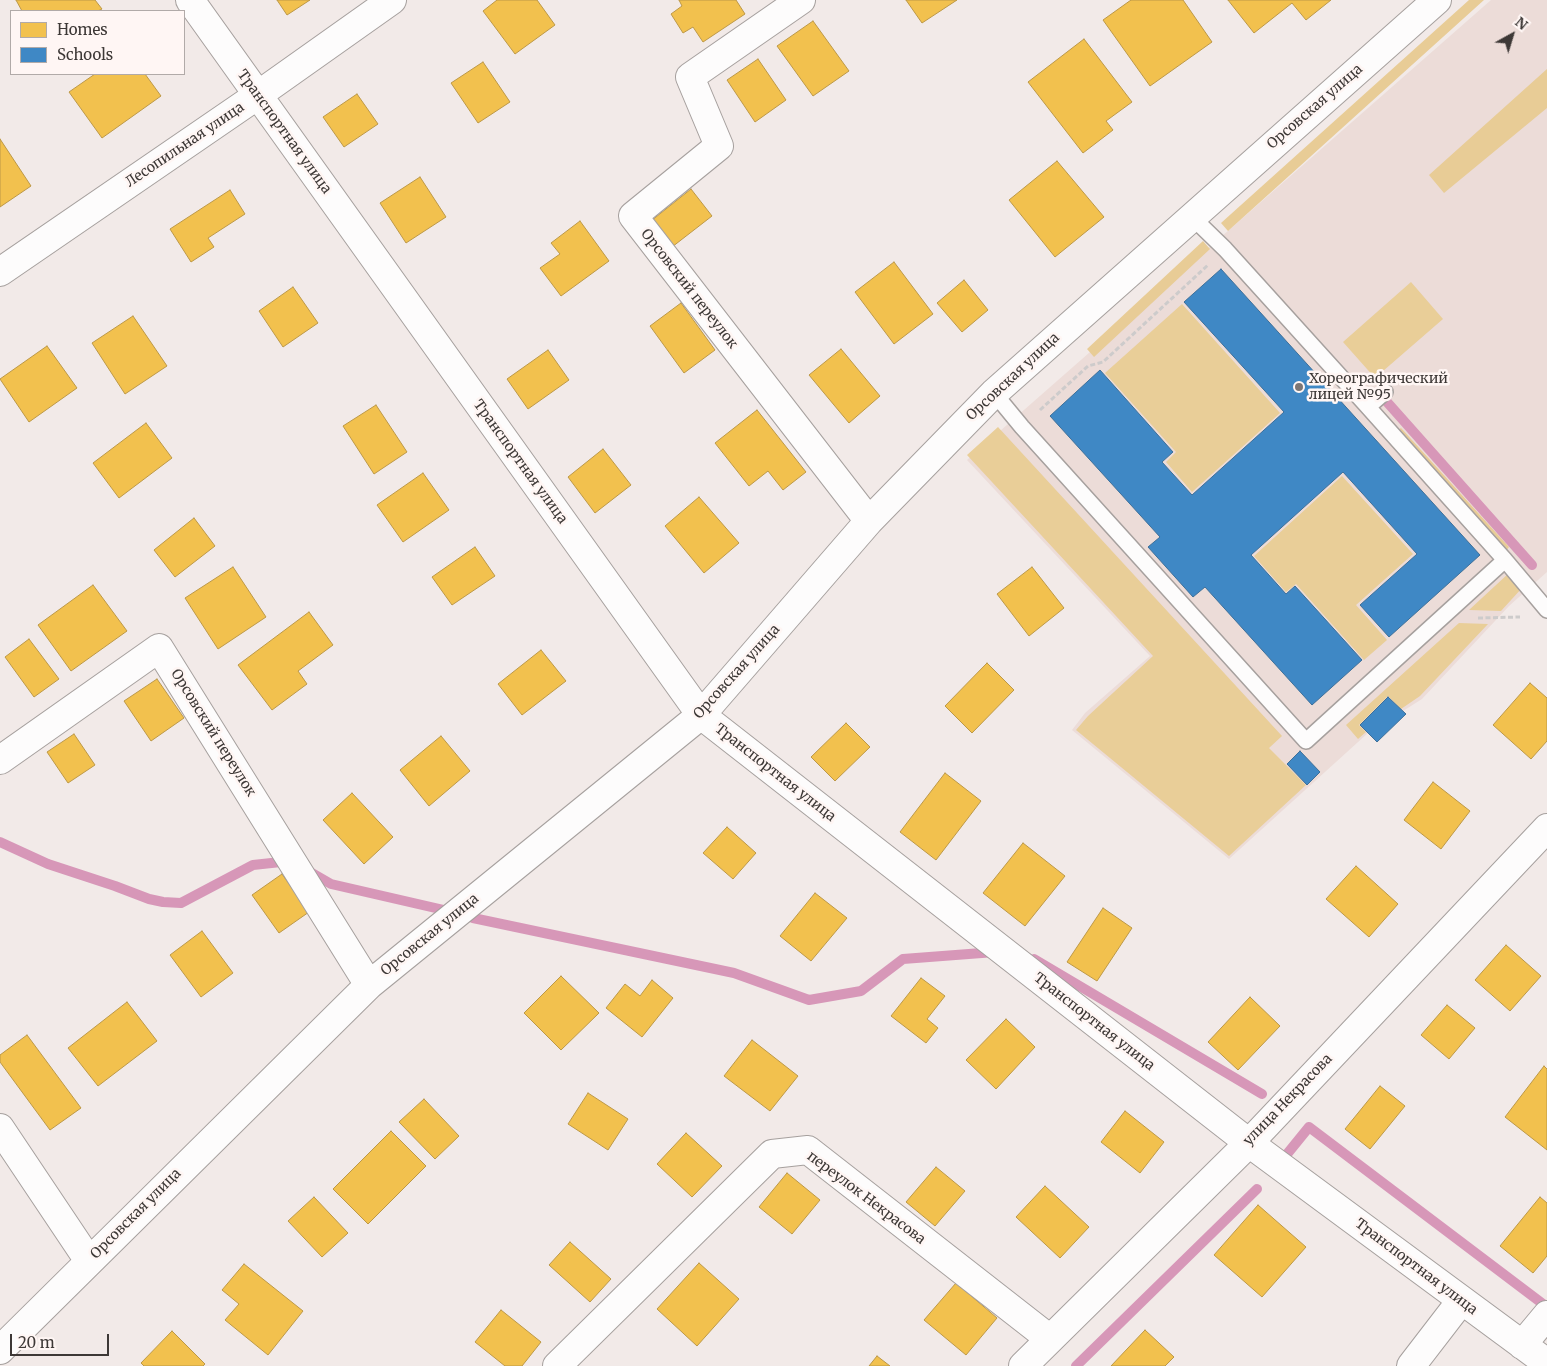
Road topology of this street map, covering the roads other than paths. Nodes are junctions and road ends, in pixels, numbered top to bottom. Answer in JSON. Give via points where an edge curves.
{"nodes":[{"id":1,"x":190,"y":0,"type":"edge"},
{"id":2,"x":392,"y":0,"type":"edge"},
{"id":3,"x":801,"y":0,"type":"edge"},
{"id":4,"x":1437,"y":0,"type":"edge"},
{"id":5,"x":258,"y":95,"type":"junction"},
{"id":6,"x":1191,"y":216,"type":"junction"},
{"id":7,"x":0,"y":272,"type":"edge"},
{"id":8,"x":1385,"y":392,"type":"dead end"},
{"id":9,"x":994,"y":393,"type":"junction"},
{"id":10,"x":1368,"y":407,"type":"junction"},
{"id":11,"x":869,"y":521,"type":"junction"},
{"id":12,"x":1505,"y":560,"type":"junction"},
{"id":13,"x":1547,"y":610,"type":"edge"},
{"id":14,"x":701,"y":715,"type":"junction"},
{"id":15,"x":0,"y":760,"type":"edge"},
{"id":16,"x":1547,"y":828,"type":"edge"},
{"id":17,"x":369,"y":985,"type":"junction"},
{"id":18,"x":0,"y":1128,"type":"edge"},
{"id":19,"x":1248,"y":1142,"type":"junction"},
{"id":20,"x":89,"y":1261,"type":"junction"},
{"id":21,"x":1460,"y":1301,"type":"junction"},
{"id":22,"x":1547,"y":1315,"type":"edge"},
{"id":23,"x":1050,"y":1339,"type":"junction"},
{"id":24,"x":1522,"y":1345,"type":"junction"},
{"id":25,"x":0,"y":1350,"type":"edge"},
{"id":26,"x":1547,"y":1363,"type":"edge"},
{"id":27,"x":557,"y":1366,"type":"edge"},
{"id":28,"x":1023,"y":1366,"type":"edge"},
{"id":29,"x":1411,"y":1366,"type":"edge"}],
"edges":[{"from":1,"to":5,"type":"street","name":"Транспортная улица"},
{"from":2,"to":5,"type":"street","name":"Лесопильная улица"},
{"from":3,"to":11,"type":"street","name":"Орсовский переулок","via":[[690,77],[719,146],[633,216]]},
{"from":4,"to":6,"type":"street","name":"Орсовская улица"},
{"from":5,"to":7,"type":"street","name":"Лесопильная улица"},
{"from":5,"to":14,"type":"street","name":"Транспортная улица"},
{"from":6,"to":9,"type":"street","name":"Орсовская улица"},
{"from":6,"to":10,"type":"lane","via":[[1225,249]]},
{"from":8,"to":10,"type":"lane"},
{"from":9,"to":11,"type":"street","name":"Орсовская улица"},
{"from":9,"to":12,"type":"lane","via":[[1306,741]]},
{"from":10,"to":12,"type":"lane"},
{"from":11,"to":14,"type":"street","name":"Орсовская улица"},
{"from":12,"to":13,"type":"lane"},
{"from":14,"to":17,"type":"street","name":"Орсовская улица"},
{"from":14,"to":19,"type":"street","name":"Транспортная улица"},
{"from":15,"to":17,"type":"street","name":"Орсовский переулок","via":[[159,648]]},
{"from":16,"to":19,"type":"street","name":"улица Некрасова"},
{"from":17,"to":20,"type":"street","name":"Орсовская улица"},
{"from":18,"to":20,"type":"street"},
{"from":19,"to":21,"type":"street","name":"Транспортная улица"},
{"from":19,"to":23,"type":"street","name":"улица Некрасова"},
{"from":20,"to":25,"type":"street","name":"Орсовская улица"},
{"from":21,"to":24,"type":"street","name":"Транспортная улица"},
{"from":21,"to":29,"type":"street"},
{"from":22,"to":24,"type":"street"},
{"from":23,"to":27,"type":"street","name":"переулок Некрасова","via":[[808,1150],[772,1154]]},
{"from":23,"to":28,"type":"street","name":"улица Некрасова"},
{"from":24,"to":26,"type":"street","name":"Транспортная улица"}]}
